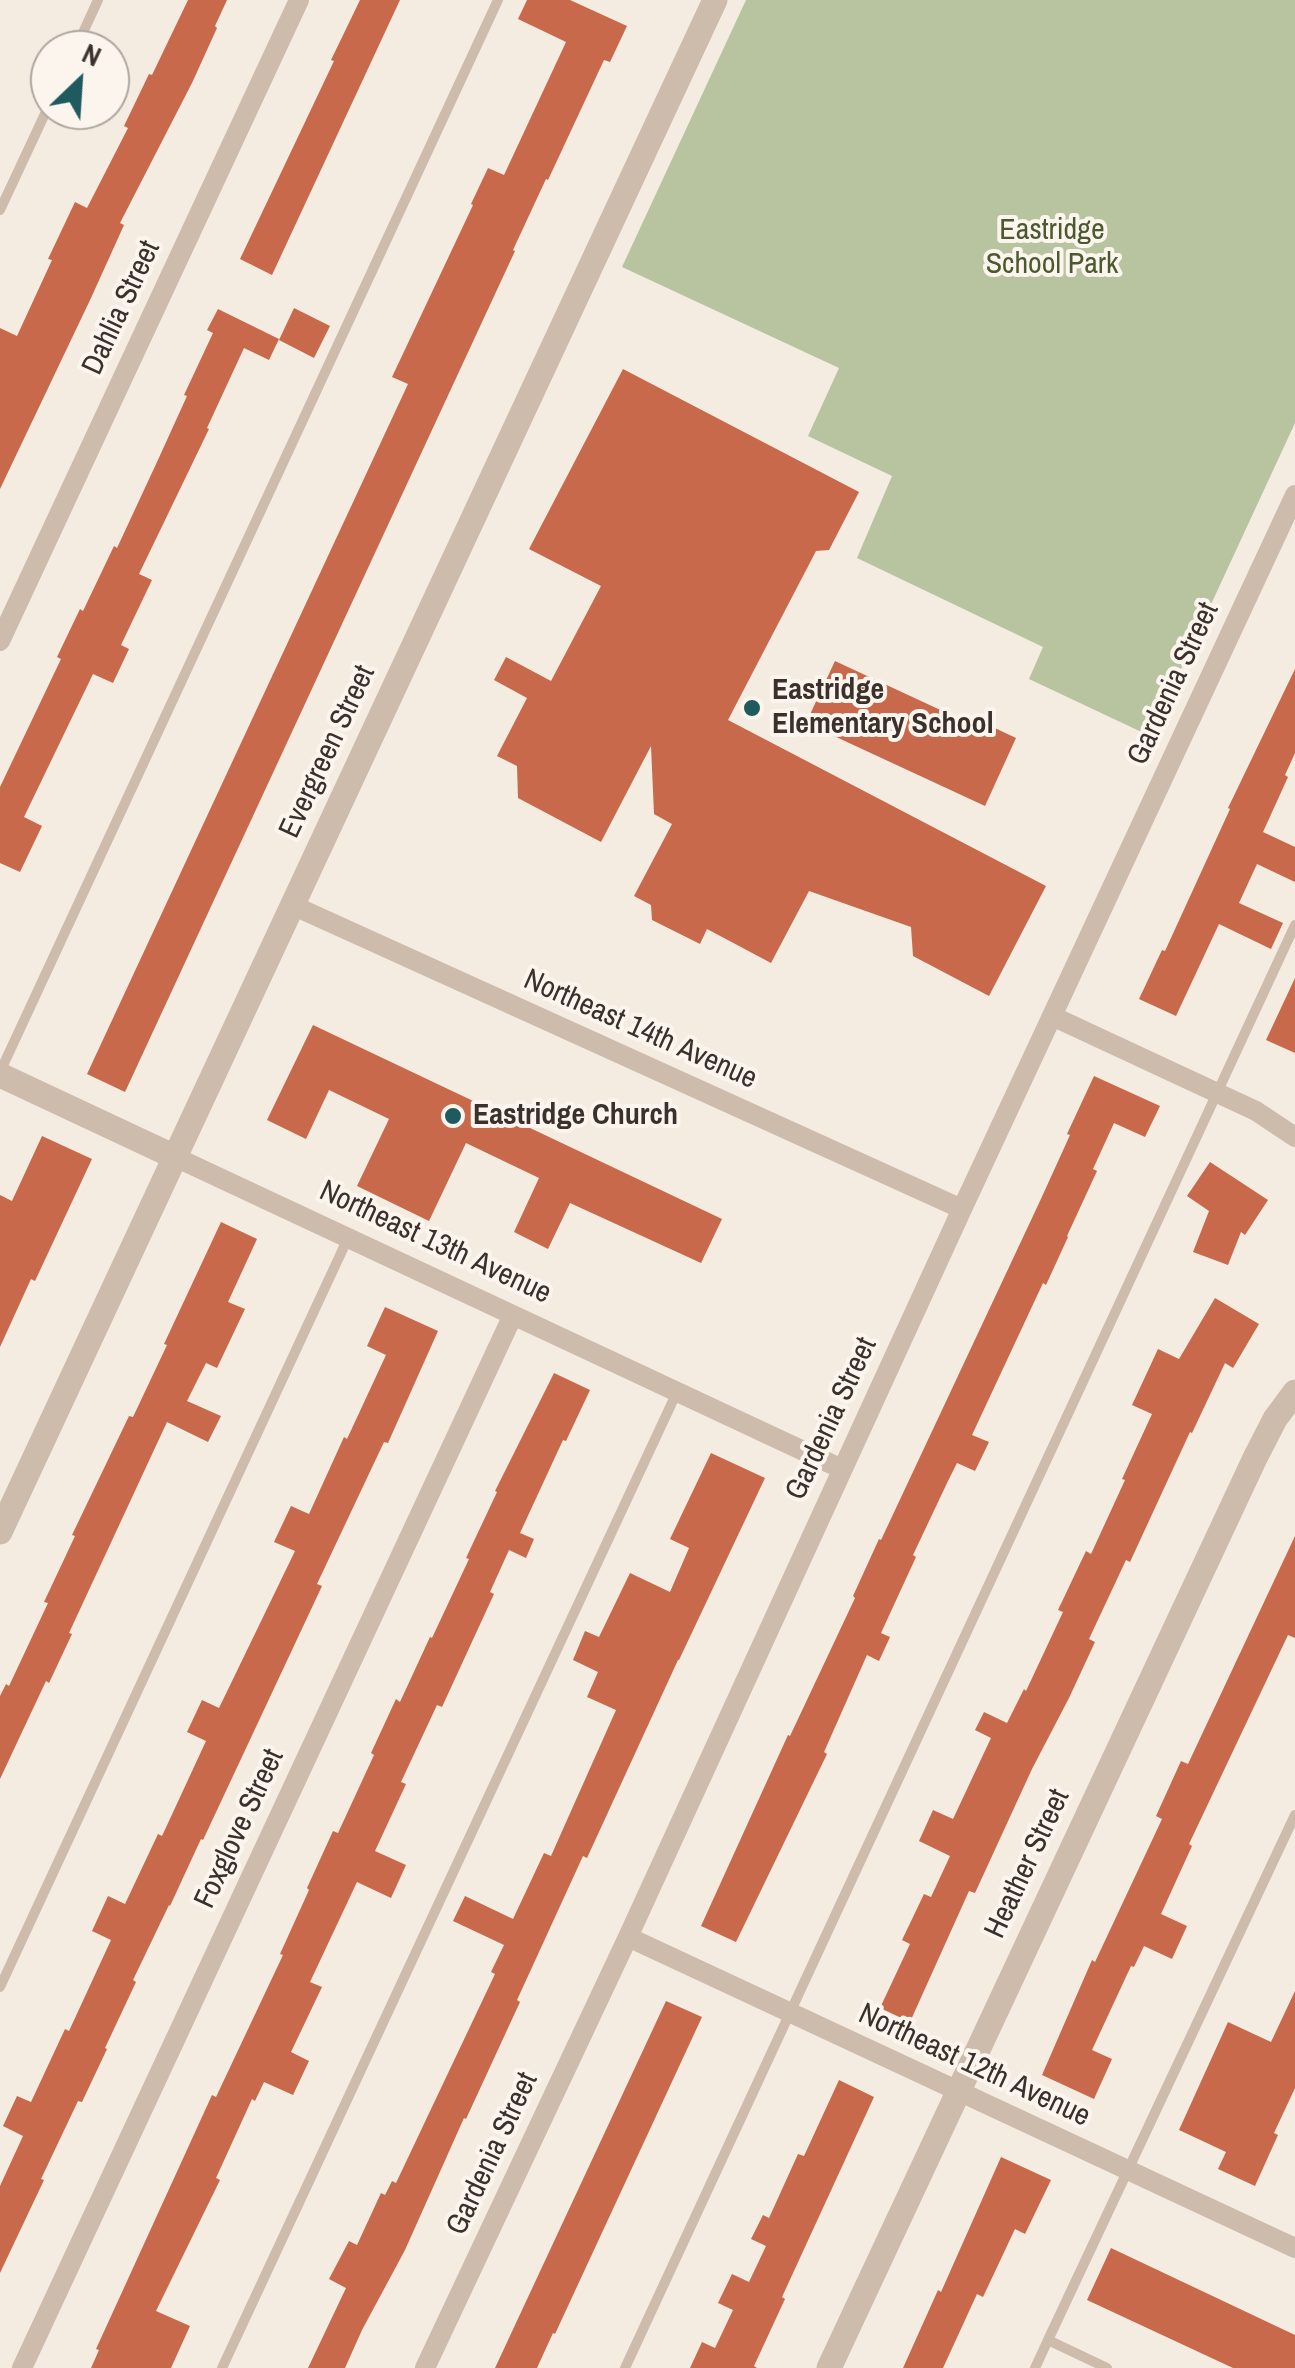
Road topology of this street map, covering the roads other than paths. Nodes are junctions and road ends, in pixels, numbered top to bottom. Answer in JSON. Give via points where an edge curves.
{"nodes":[{"id":1,"x":98,"y":0,"type":"edge"},
{"id":2,"x":299,"y":0,"type":"edge"},
{"id":3,"x":498,"y":0,"type":"edge"},
{"id":4,"x":715,"y":0,"type":"edge"},
{"id":5,"x":84,"y":30,"type":"edge"},
{"id":6,"x":38,"y":130,"type":"edge"},
{"id":7,"x":0,"y":210,"type":"edge"},
{"id":8,"x":1295,"y":496,"type":"edge"},
{"id":9,"x":0,"y":642,"type":"edge"},
{"id":10,"x":292,"y":905,"type":"junction"},
{"id":11,"x":1295,"y":925,"type":"edge"},
{"id":12,"x":1052,"y":1016,"type":"junction"},
{"id":13,"x":0,"y":1074,"type":"edge"},
{"id":14,"x":1217,"y":1092,"type":"junction"},
{"id":15,"x":1295,"y":1137,"type":"edge"},
{"id":16,"x":175,"y":1157,"type":"junction"},
{"id":17,"x":962,"y":1209,"type":"junction"},
{"id":18,"x":348,"y":1238,"type":"junction"},
{"id":19,"x":513,"y":1315,"type":"junction"},
{"id":20,"x":677,"y":1392,"type":"junction"},
{"id":21,"x":1295,"y":1392,"type":"edge"},
{"id":22,"x":842,"y":1469,"type":"junction"},
{"id":23,"x":0,"y":1532,"type":"edge"},
{"id":24,"x":1295,"y":1816,"type":"edge"},
{"id":25,"x":628,"y":1937,"type":"junction"},
{"id":26,"x":0,"y":1987,"type":"edge"},
{"id":27,"x":791,"y":2014,"type":"junction"},
{"id":28,"x":958,"y":2092,"type":"junction"},
{"id":29,"x":1129,"y":2171,"type":"junction"},
{"id":30,"x":1295,"y":2248,"type":"edge"},
{"id":31,"x":1048,"y":2340,"type":"junction"},
{"id":32,"x":22,"y":2368,"type":"edge"},
{"id":33,"x":222,"y":2368,"type":"edge"},
{"id":34,"x":425,"y":2368,"type":"edge"},
{"id":35,"x":625,"y":2368,"type":"edge"},
{"id":36,"x":829,"y":2368,"type":"edge"},
{"id":37,"x":1036,"y":2368,"type":"edge"},
{"id":38,"x":1107,"y":2368,"type":"edge"}],
"edges":[{"from":1,"to":5,"type":"lane"},
{"from":2,"to":9,"type":"street","name":"Dahlia Street"},
{"from":3,"to":13,"type":"lane"},
{"from":4,"to":10,"type":"street","name":"Evergreen Street"},
{"from":6,"to":7,"type":"lane"},
{"from":8,"to":12,"type":"street","name":"Gardenia Street"},
{"from":10,"to":16,"type":"street","name":"Evergreen Street"},
{"from":10,"to":17,"type":"street","name":"Northeast 14th Avenue"},
{"from":11,"to":14,"type":"lane"},
{"from":12,"to":14,"type":"street"},
{"from":12,"to":17,"type":"street","name":"Gardenia Street"},
{"from":13,"to":16,"type":"street","name":"Northeast 13th Avenue"},
{"from":14,"to":15,"type":"street"},
{"from":14,"to":27,"type":"lane"},
{"from":16,"to":18,"type":"street","name":"Northeast 13th Avenue"},
{"from":16,"to":23,"type":"street","name":"Evergreen Street"},
{"from":17,"to":22,"type":"street","name":"Gardenia Street"},
{"from":18,"to":19,"type":"street","name":"Northeast 13th Avenue"},
{"from":18,"to":26,"type":"lane"},
{"from":19,"to":20,"type":"street","name":"Northeast 13th Avenue"},
{"from":19,"to":32,"type":"street","name":"Foxglove Street"},
{"from":20,"to":22,"type":"street","name":"Northeast 13th Avenue"},
{"from":20,"to":33,"type":"lane"},
{"from":21,"to":28,"type":"street","name":"Heather Street","via":[[1255,1458]]},
{"from":22,"to":25,"type":"street","name":"Gardenia Street"},
{"from":24,"to":29,"type":"lane"},
{"from":25,"to":27,"type":"street","name":"Northeast 12th Avenue"},
{"from":25,"to":34,"type":"street","name":"Gardenia Street"},
{"from":27,"to":28,"type":"street","name":"Northeast 12th Avenue"},
{"from":27,"to":35,"type":"lane"},
{"from":28,"to":29,"type":"street","name":"Northeast 12th Avenue"},
{"from":28,"to":36,"type":"street","name":"Heather Street"},
{"from":29,"to":30,"type":"street","name":"Northeast 12th Avenue"},
{"from":29,"to":31,"type":"lane"},
{"from":31,"to":37,"type":"lane"},
{"from":31,"to":38,"type":"lane"}]}
